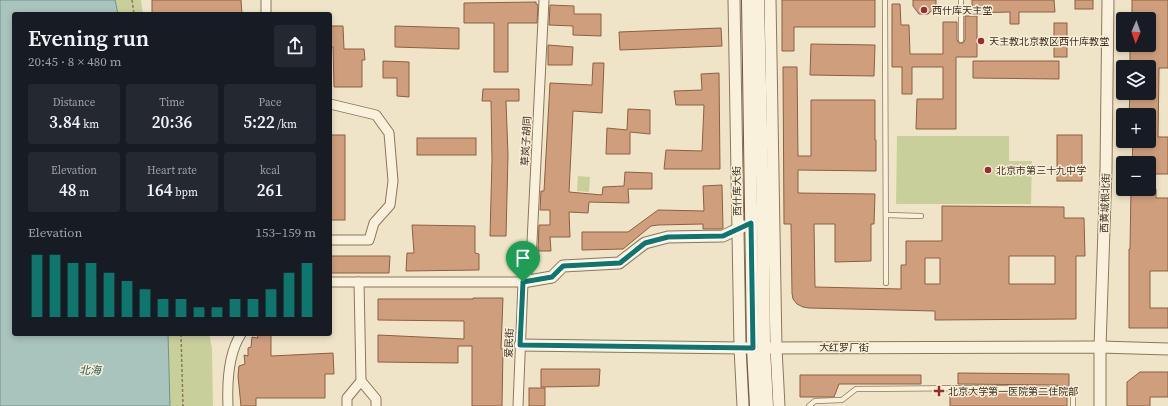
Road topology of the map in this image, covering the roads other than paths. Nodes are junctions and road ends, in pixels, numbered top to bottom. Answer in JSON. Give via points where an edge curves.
{"nodes":[{"id":1,"x":266,"y":0,"type":"edge"},
{"id":2,"x":544,"y":0,"type":"edge"},
{"id":3,"x":734,"y":0,"type":"edge"},
{"id":4,"x":748,"y":0,"type":"edge"},
{"id":5,"x":758,"y":0,"type":"edge"},
{"id":6,"x":770,"y":0,"type":"edge"},
{"id":7,"x":885,"y":0,"type":"edge"},
{"id":8,"x":961,"y":0,"type":"edge"},
{"id":9,"x":1108,"y":0,"type":"edge"},
{"id":10,"x":266,"y":12,"type":"edge"},
{"id":11,"x":961,"y":40,"type":"dead end"},
{"id":12,"x":332,"y":104,"type":"edge"},
{"id":13,"x":886,"y":215,"type":"junction"},
{"id":14,"x":921,"y":216,"type":"dead end"},
{"id":15,"x":751,"y":223,"type":"junction"},
{"id":16,"x":738,"y":229,"type":"junction"},
{"id":17,"x":332,"y":240,"type":"edge"},
{"id":18,"x":332,"y":282,"type":"edge"},
{"id":19,"x":359,"y":282,"type":"junction"},
{"id":20,"x":523,"y":282,"type":"junction"},
{"id":21,"x":886,"y":283,"type":"dead end"},
{"id":22,"x":240,"y":336,"type":"edge"},
{"id":23,"x":520,"y":345,"type":"junction"},
{"id":24,"x":1100,"y":347,"type":"junction"},
{"id":25,"x":740,"y":348,"type":"junction"},
{"id":26,"x":758,"y":348,"type":"junction"},
{"id":27,"x":776,"y":348,"type":"junction"},
{"id":28,"x":1168,"y":349,"type":"edge"},
{"id":29,"x":361,"y":381,"type":"junction"},
{"id":30,"x":228,"y":406,"type":"edge"},
{"id":31,"x":347,"y":406,"type":"edge"},
{"id":32,"x":376,"y":406,"type":"edge"},
{"id":33,"x":518,"y":406,"type":"edge"},
{"id":34,"x":743,"y":406,"type":"edge"},
{"id":35,"x":756,"y":406,"type":"edge"},
{"id":36,"x":767,"y":406,"type":"edge"},
{"id":37,"x":779,"y":406,"type":"edge"},
{"id":38,"x":809,"y":406,"type":"edge"},
{"id":39,"x":1073,"y":406,"type":"edge"},
{"id":40,"x":1100,"y":406,"type":"edge"}],
"edges":[{"from":1,"to":10,"type":"street"},
{"from":2,"to":20,"type":"street","name":"草岚子胡同","via":[[531,262]]},
{"from":3,"to":16,"type":"street","name":"西什库大街"},
{"from":4,"to":15,"type":"main road","name":"西什库大街"},
{"from":5,"to":26,"type":"main road","name":"西什库大街","via":[[763,215]]},
{"from":6,"to":27,"type":"street"},
{"from":7,"to":13,"type":"lane"},
{"from":8,"to":11,"type":"lane"},
{"from":9,"to":24,"type":"street","name":"西黄城根北街"},
{"from":12,"to":17,"type":"street","via":[[376,115],[389,133],[393,181],[390,205],[374,223],[369,240]]},
{"from":13,"to":14,"type":"lane"},
{"from":13,"to":21,"type":"lane"},
{"from":15,"to":16,"type":"street"},
{"from":15,"to":26,"type":"main road","name":"西什库大街"},
{"from":16,"to":20,"type":"street","via":[[723,236],[668,237],[645,243],[620,263],[563,266],[552,277]]},
{"from":16,"to":25,"type":"street","name":"西什库大街"},
{"from":18,"to":19,"type":"street"},
{"from":19,"to":20,"type":"street"},
{"from":19,"to":29,"type":"street"},
{"from":20,"to":23,"type":"street","name":"爱民街"},
{"from":22,"to":30,"type":"street","via":[[230,367]]},
{"from":23,"to":25,"type":"street","name":"大红罗厂街"},
{"from":23,"to":33,"type":"street","name":"爱民街"},
{"from":24,"to":27,"type":"street","name":"大红罗厂街"},
{"from":24,"to":28,"type":"street","name":"大红罗厂街"},
{"from":24,"to":40,"type":"street","name":"西黄城根北街"},
{"from":25,"to":26,"type":"street","name":"大红罗厂街"},
{"from":25,"to":34,"type":"street","name":"西什库大街"},
{"from":26,"to":27,"type":"street","name":"大红罗厂街"},
{"from":26,"to":35,"type":"main road","name":"西什库大街"},
{"from":26,"to":36,"type":"main road","name":"西什库大街"},
{"from":27,"to":37,"type":"street"},
{"from":29,"to":31,"type":"street","via":[[347,398]]},
{"from":29,"to":32,"type":"street","via":[[376,399]]},
{"from":38,"to":39,"type":"lane","via":[[815,401],[842,400],[856,389],[976,388],[1054,389],[1073,392]]}]}
